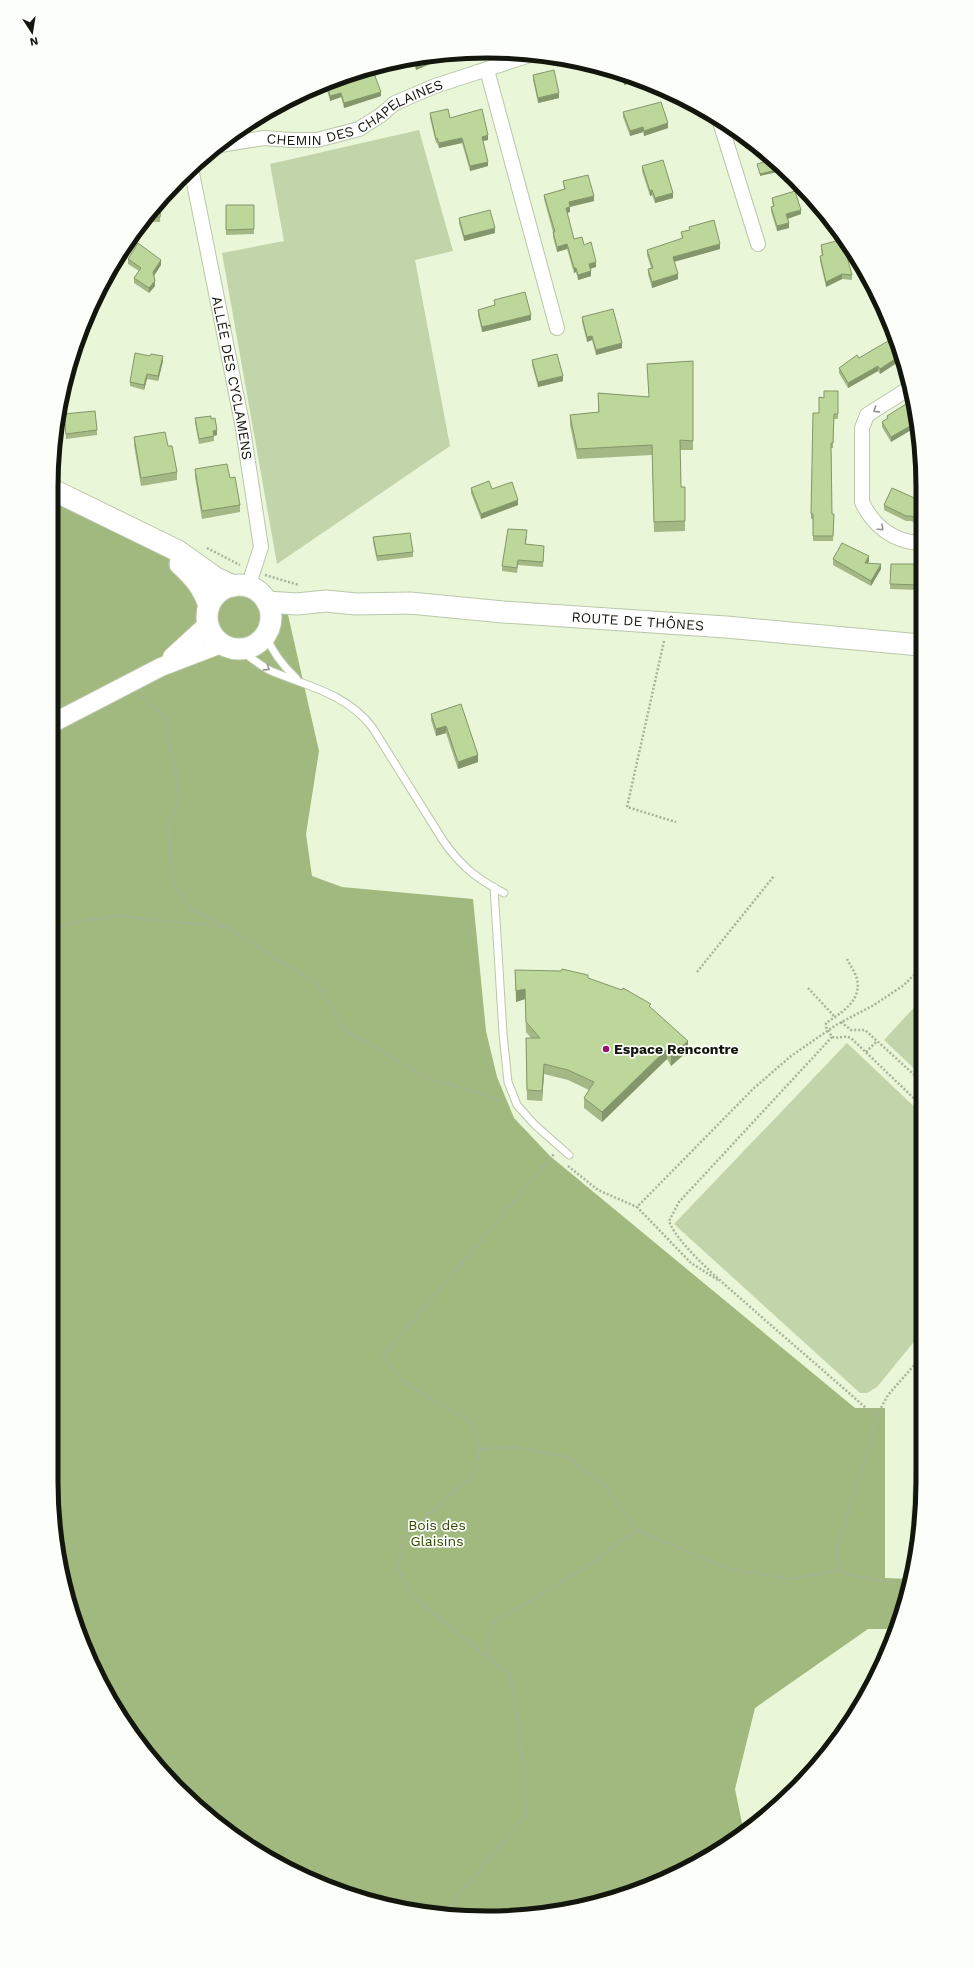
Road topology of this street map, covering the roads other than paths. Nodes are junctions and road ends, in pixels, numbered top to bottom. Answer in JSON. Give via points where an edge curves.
{"nodes":[{"id":1,"x":518,"y":59,"type":"edge"},
{"id":2,"x":487,"y":70,"type":"junction"},
{"id":3,"x":722,"y":128,"type":"edge"},
{"id":4,"x":232,"y":142,"type":"edge"},
{"id":5,"x":193,"y":175,"type":"edge"},
{"id":6,"x":758,"y":244,"type":"dead end"},
{"id":7,"x":557,"y":328,"type":"dead end"},
{"id":8,"x":905,"y":391,"type":"edge"},
{"id":9,"x":58,"y":492,"type":"edge"},
{"id":10,"x":147,"y":537,"type":"junction"},
{"id":11,"x":916,"y":543,"type":"edge"},
{"id":12,"x":245,"y":581,"type":"junction"},
{"id":13,"x":267,"y":602,"type":"junction"},
{"id":14,"x":356,"y":604,"type":"junction"},
{"id":15,"x":208,"y":615,"type":"junction"},
{"id":16,"x":268,"y":630,"type":"junction"},
{"id":17,"x":916,"y":645,"type":"edge"},
{"id":18,"x":229,"y":646,"type":"junction"},
{"id":19,"x":161,"y":667,"type":"junction"},
{"id":20,"x":299,"y":680,"type":"junction"},
{"id":21,"x":58,"y":720,"type":"edge"},
{"id":22,"x":494,"y":887,"type":"junction"},
{"id":23,"x":504,"y":893,"type":"dead end"},
{"id":24,"x":569,"y":1154,"type":"dead end"}],
"edges":[{"from":1,"to":2,"type":"street","name":"CHEMIN DES CHAPELAINES"},
{"from":2,"to":4,"type":"street","name":"CHEMIN DES CHAPELAINES","via":[[434,86],[395,104],[359,129],[317,140],[264,138]]},
{"from":2,"to":7,"type":"street"},
{"from":3,"to":6,"type":"street"},
{"from":5,"to":12,"type":"street","name":"ALLÉE DES CYCLAMENS","via":[[242,423],[260,547]]},
{"from":8,"to":11,"type":"street","one_way":true,"via":[[868,415],[864,421],[862,502],[874,521],[892,536],[900,541]]},
{"from":9,"to":10,"type":"main road"},
{"from":10,"to":12,"type":"main road","via":[[178,551],[216,578]]},
{"from":10,"to":15,"type":"main road","via":[[195,578],[205,592]]},
{"from":12,"to":13,"type":"main road"},
{"from":12,"to":15,"type":"main road","via":[[223,590],[215,597]]},
{"from":13,"to":14,"type":"main road","name":"ROUTE DE THÔNES","via":[[297,604],[326,601]]},
{"from":13,"to":16,"type":"main road","via":[[271,613]]},
{"from":14,"to":16,"type":"main road","name":"ROUTE DE THÔNES","via":[[299,616]]},
{"from":14,"to":17,"type":"main road","name":"ROUTE DE THÔNES","via":[[410,603]]},
{"from":15,"to":18,"type":"main road","via":[[210,632]]},
{"from":15,"to":19,"type":"street"},
{"from":16,"to":18,"type":"main road","via":[[253,646]]},
{"from":16,"to":20,"type":"lane","via":[[272,651],[282,665]]},
{"from":18,"to":19,"type":"street"},
{"from":18,"to":20,"type":"lane","one_way":true,"via":[[270,670]]},
{"from":19,"to":21,"type":"street"},
{"from":20,"to":22,"type":"lane","via":[[343,700],[365,718],[456,858],[470,873]]},
{"from":22,"to":23,"type":"lane"},
{"from":22,"to":24,"type":"lane","via":[[508,1075],[517,1105],[535,1125]]}]}
